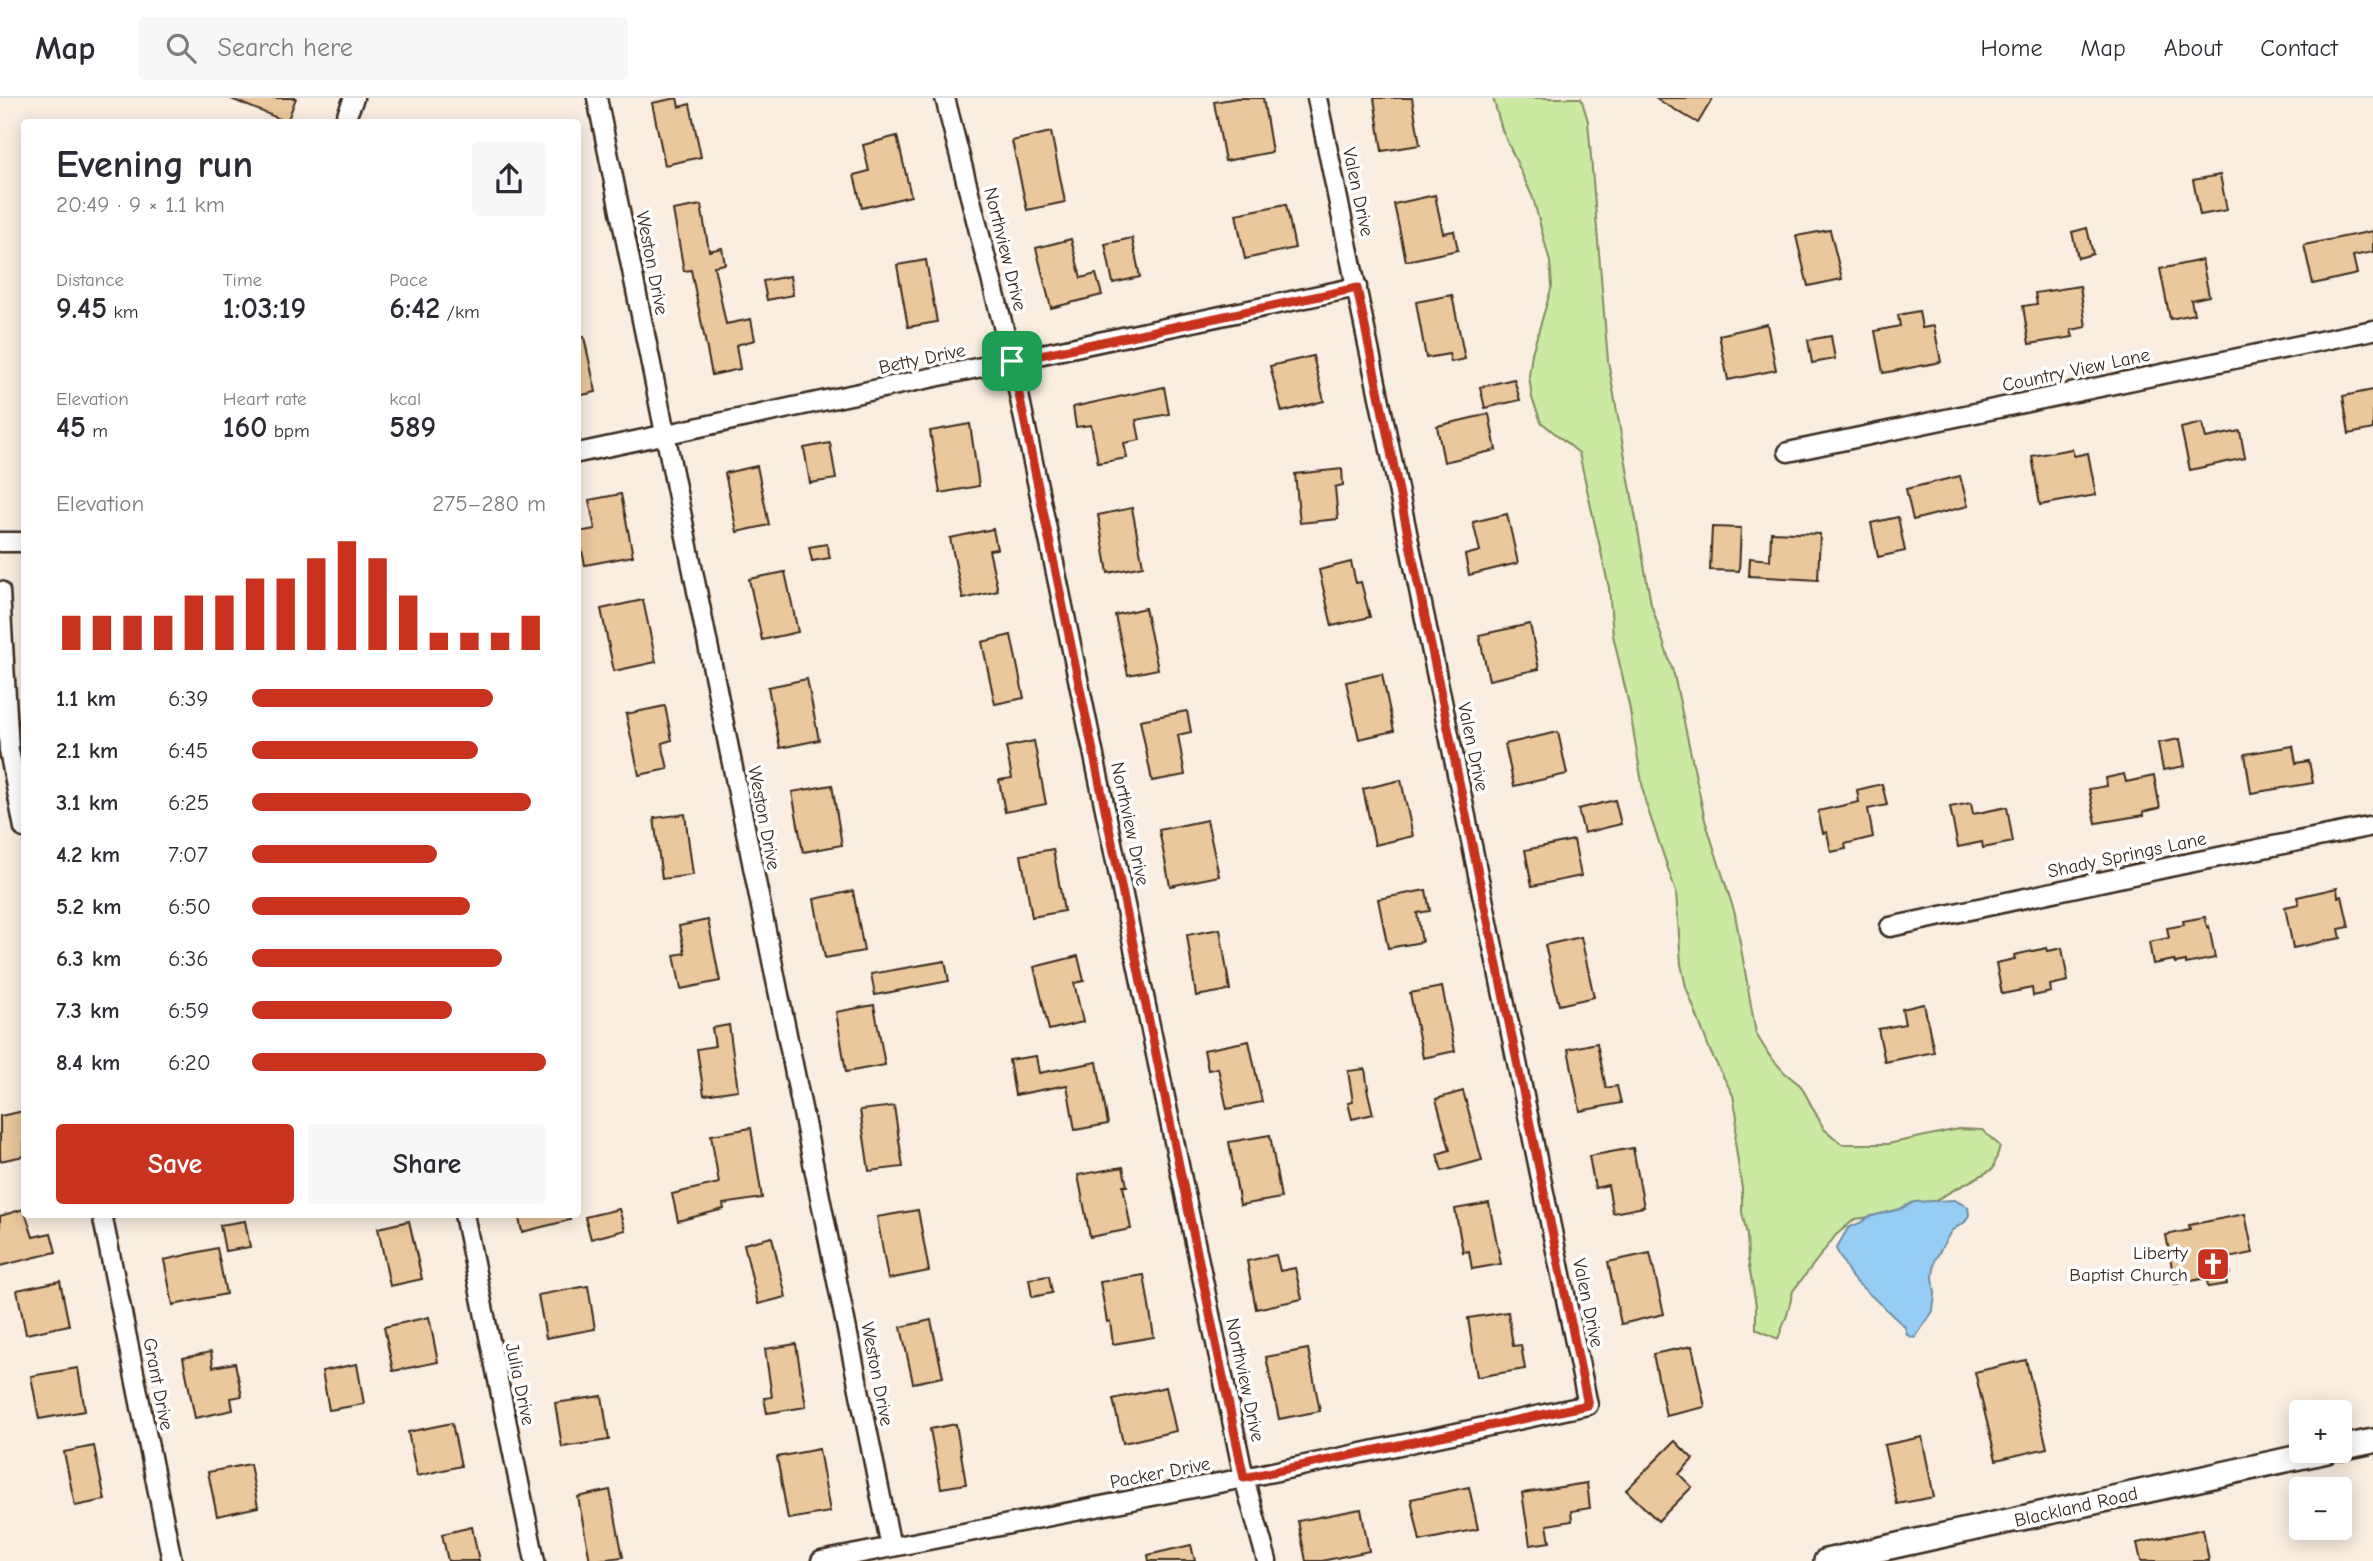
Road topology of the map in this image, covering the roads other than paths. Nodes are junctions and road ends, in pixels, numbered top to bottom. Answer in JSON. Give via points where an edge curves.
{"nodes":[{"id":1,"x":354,"y":98,"type":"edge"},
{"id":2,"x":597,"y":98,"type":"edge"},
{"id":3,"x":945,"y":98,"type":"edge"},
{"id":4,"x":1317,"y":98,"type":"edge"},
{"id":5,"x":345,"y":119,"type":"edge"},
{"id":6,"x":1357,"y":288,"type":"junction"},
{"id":7,"x":2373,"y":330,"type":"edge"},
{"id":8,"x":1012,"y":361,"type":"junction"},
{"id":9,"x":665,"y":435,"type":"junction"},
{"id":10,"x":581,"y":452,"type":"edge"},
{"id":11,"x":1788,"y":452,"type":"dead end"},
{"id":12,"x":0,"y":542,"type":"edge"},
{"id":13,"x":21,"y":542,"type":"edge"},
{"id":14,"x":0,"y":591,"type":"edge"},
{"id":15,"x":21,"y":812,"type":"edge"},
{"id":16,"x":2373,"y":826,"type":"edge"},
{"id":17,"x":1890,"y":927,"type":"dead end"},
{"id":18,"x":103,"y":1218,"type":"edge"},
{"id":19,"x":465,"y":1218,"type":"edge"},
{"id":20,"x":1588,"y":1405,"type":"joint"},
{"id":21,"x":2373,"y":1441,"type":"edge"},
{"id":22,"x":2352,"y":1445,"type":"edge"},
{"id":23,"x":2289,"y":1459,"type":"edge"},
{"id":24,"x":1244,"y":1478,"type":"junction"},
{"id":25,"x":891,"y":1547,"type":"junction"},
{"id":26,"x":172,"y":1561,"type":"edge"},
{"id":27,"x":535,"y":1561,"type":"edge"},
{"id":28,"x":821,"y":1561,"type":"edge"},
{"id":29,"x":1267,"y":1561,"type":"edge"},
{"id":30,"x":1826,"y":1561,"type":"edge"}],
"edges":[{"from":1,"to":5,"type":"street"},
{"from":2,"to":9,"type":"street","name":"Weston Drive"},
{"from":3,"to":8,"type":"street","name":"Northview Drive"},
{"from":4,"to":6,"type":"street","name":"Valen Drive"},
{"from":6,"to":8,"type":"street","name":"Betty Drive"},
{"from":6,"to":20,"type":"street","name":"Valen Drive"},
{"from":7,"to":11,"type":"street","name":"Country View Lane"},
{"from":8,"to":9,"type":"street","name":"Betty Drive"},
{"from":8,"to":24,"type":"street","name":"Northview Drive"},
{"from":9,"to":10,"type":"street","name":"Betty Drive"},
{"from":9,"to":25,"type":"street","name":"Weston Drive"},
{"from":12,"to":13,"type":"street"},
{"from":14,"to":15,"type":"street","via":[[9,750]]},
{"from":16,"to":17,"type":"street","name":"Shady Springs Lane"},
{"from":18,"to":26,"type":"street","name":"Grant Drive"},
{"from":19,"to":27,"type":"street","name":"Julia Drive"},
{"from":20,"to":24,"type":"street","name":"Packer Drive"},
{"from":21,"to":22,"type":"street"},
{"from":23,"to":30,"type":"street","name":"Blackland Road"},
{"from":24,"to":25,"type":"street","name":"Packer Drive"},
{"from":24,"to":29,"type":"street","name":"Northview Drive"},
{"from":25,"to":28,"type":"street","name":"Packer Drive"}]}
